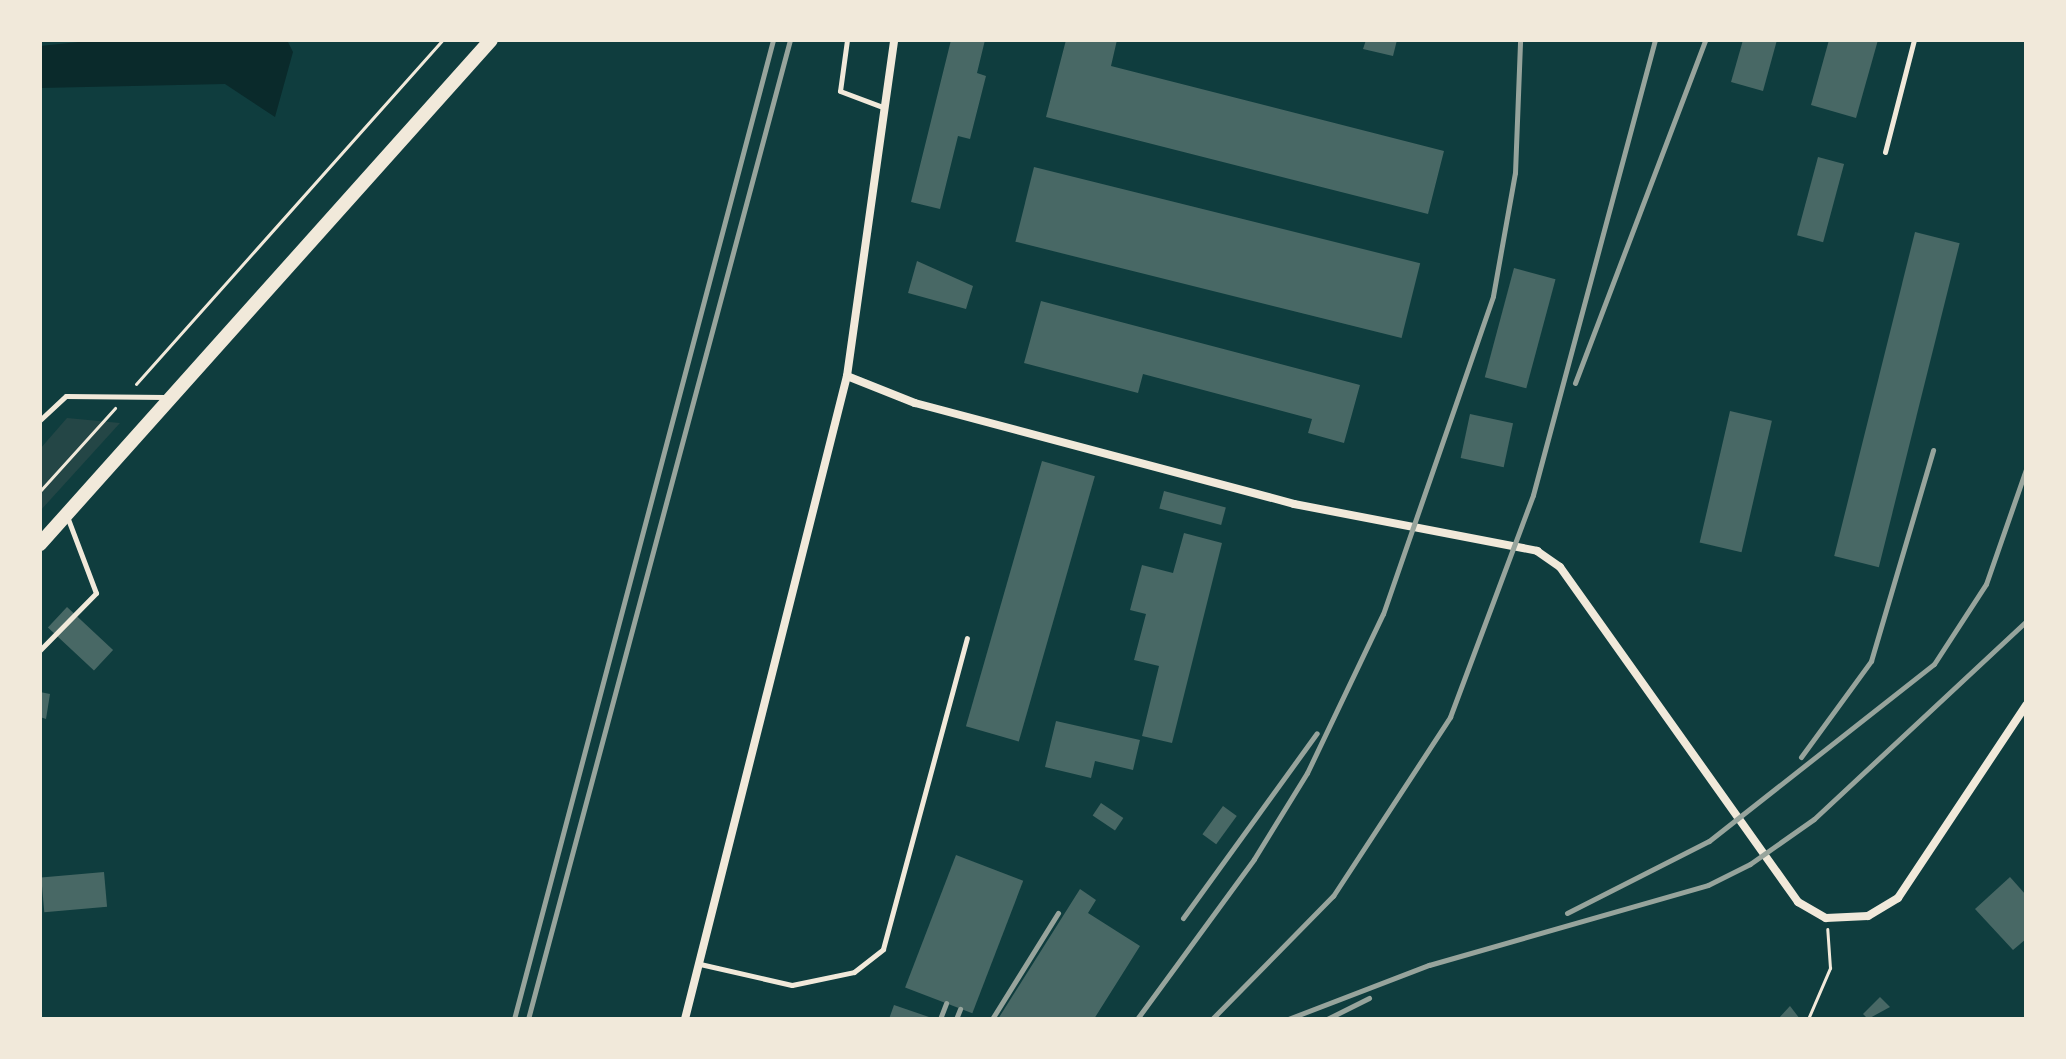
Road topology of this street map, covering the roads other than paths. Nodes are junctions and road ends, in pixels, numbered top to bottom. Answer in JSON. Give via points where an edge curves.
{"nodes":[{"id":1,"x":491,"y":40,"type":"edge"},
{"id":2,"x":847,"y":40,"type":"edge"},
{"id":3,"x":894,"y":40,"type":"edge"},
{"id":4,"x":1914,"y":40,"type":"edge"},
{"id":5,"x":880,"y":106,"type":"junction"},
{"id":6,"x":1885,"y":152,"type":"dead end"},
{"id":7,"x":847,"y":376,"type":"junction"},
{"id":8,"x":170,"y":398,"type":"junction"},
{"id":9,"x":40,"y":420,"type":"edge"},
{"id":10,"x":66,"y":515,"type":"junction"},
{"id":11,"x":40,"y":544,"type":"edge"},
{"id":12,"x":967,"y":638,"type":"dead end"},
{"id":13,"x":40,"y":650,"type":"edge"},
{"id":14,"x":2026,"y":705,"type":"edge"},
{"id":15,"x":700,"y":964,"type":"junction"},
{"id":16,"x":685,"y":1019,"type":"edge"}],
"edges":[{"from":1,"to":8,"type":"main road"},
{"from":2,"to":5,"type":"lane","via":[[840,91]]},
{"from":3,"to":5,"type":"street"},
{"from":4,"to":6,"type":"lane"},
{"from":5,"to":7,"type":"street"},
{"from":7,"to":14,"type":"street","via":[[915,403],[1294,504],[1537,551],[1560,567],[1798,902],[1826,918],[1868,916],[1898,898]]},
{"from":7,"to":15,"type":"street"},
{"from":8,"to":9,"type":"lane","via":[[66,396]]},
{"from":8,"to":10,"type":"main road"},
{"from":10,"to":11,"type":"main road"},
{"from":10,"to":13,"type":"lane","via":[[96,593]]},
{"from":12,"to":15,"type":"lane","via":[[883,949],[854,972],[792,985]]},
{"from":15,"to":16,"type":"street"}]}
